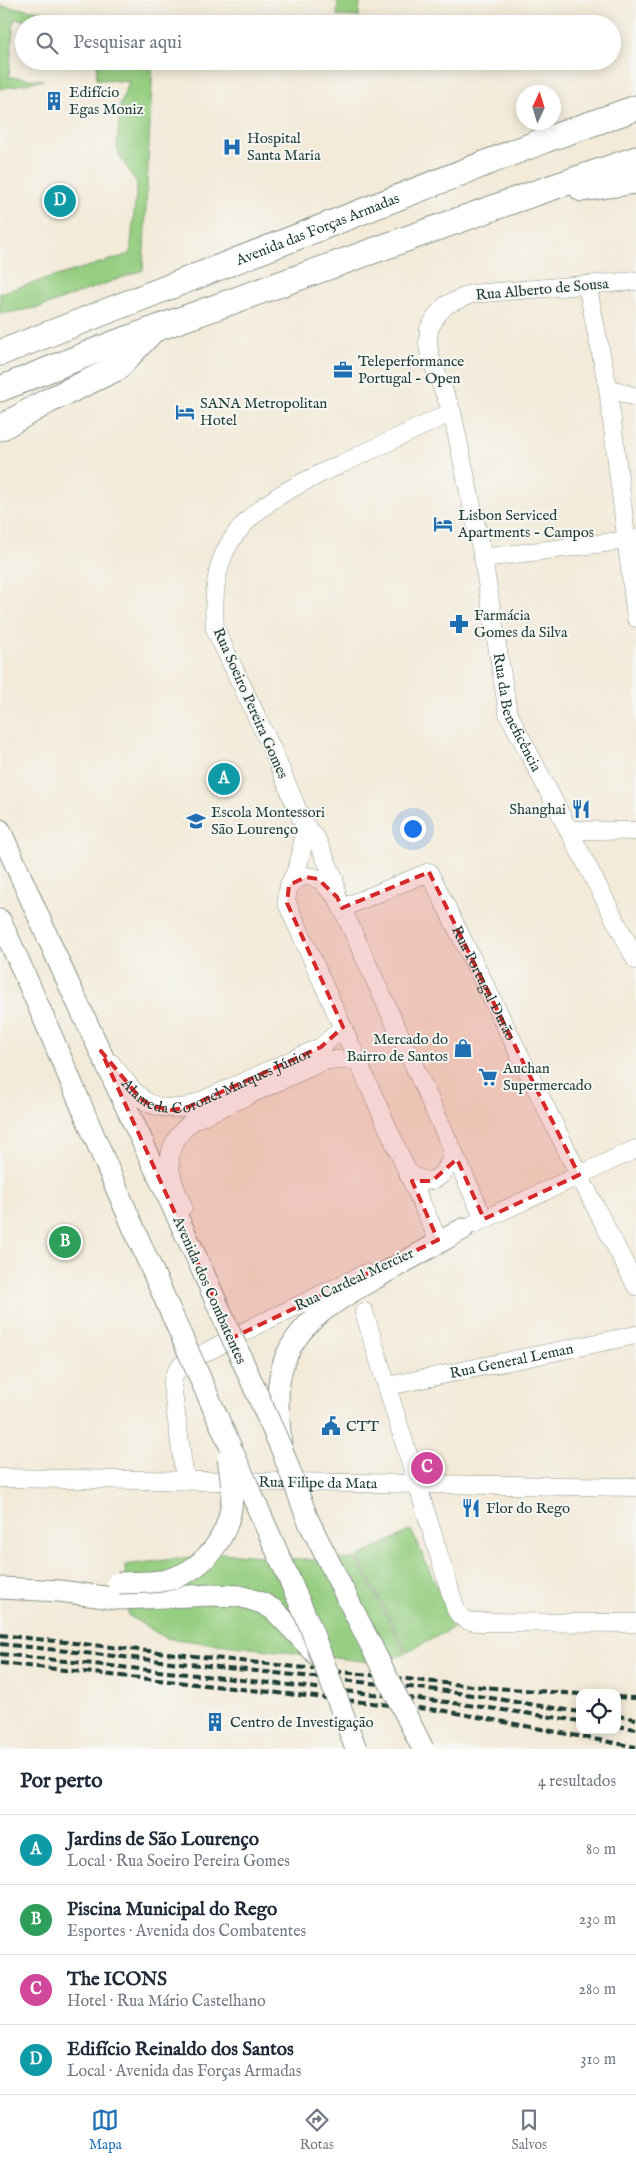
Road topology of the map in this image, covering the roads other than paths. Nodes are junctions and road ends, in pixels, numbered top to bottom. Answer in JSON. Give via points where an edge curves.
{"nodes":[{"id":1,"x":636,"y":92,"type":"edge"},
{"id":2,"x":636,"y":108,"type":"edge"},
{"id":3,"x":545,"y":140,"type":"junction"},
{"id":4,"x":636,"y":159,"type":"edge"},
{"id":5,"x":636,"y":181,"type":"edge"},
{"id":6,"x":518,"y":199,"type":"junction"},
{"id":7,"x":636,"y":281,"type":"edge"},
{"id":8,"x":587,"y":285,"type":"junction"},
{"id":9,"x":153,"y":329,"type":"junction"},
{"id":10,"x":6,"y":348,"type":"edge"},
{"id":11,"x":10,"y":385,"type":"edge"},
{"id":12,"x":608,"y":388,"type":"junction"},
{"id":13,"x":636,"y":397,"type":"edge"},
{"id":14,"x":0,"y":400,"type":"edge"},
{"id":15,"x":452,"y":412,"type":"junction"},
{"id":16,"x":0,"y":428,"type":"edge"},
{"id":17,"x":631,"y":540,"type":"edge"},
{"id":18,"x":483,"y":558,"type":"junction"},
{"id":19,"x":636,"y":618,"type":"edge"},
{"id":20,"x":303,"y":823,"type":"junction"},
{"id":21,"x":0,"y":830,"type":"edge"},
{"id":22,"x":568,"y":830,"type":"junction"},
{"id":23,"x":636,"y":831,"type":"edge"},
{"id":24,"x":289,"y":886,"type":"junction"},
{"id":25,"x":339,"y":903,"type":"junction"},
{"id":26,"x":0,"y":920,"type":"edge"},
{"id":27,"x":633,"y":950,"type":"edge"},
{"id":28,"x":343,"y":1027,"type":"junction"},
{"id":29,"x":101,"y":1051,"type":"junction"},
{"id":30,"x":357,"y":1060,"type":"junction"},
{"id":31,"x":636,"y":1149,"type":"edge"},
{"id":32,"x":453,"y":1151,"type":"junction"},
{"id":33,"x":408,"y":1172,"type":"junction"},
{"id":34,"x":579,"y":1175,"type":"junction"},
{"id":35,"x":484,"y":1219,"type":"junction"},
{"id":36,"x":463,"y":1229,"type":"junction"},
{"id":37,"x":438,"y":1240,"type":"junction"},
{"id":38,"x":199,"y":1263,"type":"junction"},
{"id":39,"x":636,"y":1286,"type":"edge"},
{"id":40,"x":364,"y":1312,"type":"dead end"},
{"id":41,"x":636,"y":1335,"type":"edge"},
{"id":42,"x":388,"y":1386,"type":"junction"},
{"id":43,"x":226,"y":1438,"type":"junction"},
{"id":44,"x":282,"y":1450,"type":"junction"},
{"id":45,"x":0,"y":1478,"type":"edge"},
{"id":46,"x":185,"y":1480,"type":"junction"},
{"id":47,"x":417,"y":1484,"type":"junction"},
{"id":48,"x":636,"y":1486,"type":"edge"},
{"id":49,"x":0,"y":1588,"type":"edge"},
{"id":50,"x":119,"y":1591,"type":"junction"},
{"id":51,"x":636,"y":1623,"type":"edge"},
{"id":52,"x":322,"y":1660,"type":"junction"},
{"id":53,"x":356,"y":1749,"type":"edge"},
{"id":54,"x":423,"y":1749,"type":"edge"}],
"edges":[{"from":1,"to":3,"type":"highway"},
{"from":2,"to":3,"type":"highway","name":"Avenida das Forças Armadas"},
{"from":3,"to":10,"type":"highway","name":"Avenida das Forças Armadas"},
{"from":4,"to":6,"type":"highway"},
{"from":5,"to":6,"type":"highway"},
{"from":6,"to":9,"type":"highway"},
{"from":7,"to":8,"type":"street","name":"Rua Alberto de Sousa"},
{"from":8,"to":12,"type":"street"},
{"from":8,"to":15,"type":"street","name":"Rua Alberto de Sousa","via":[[471,294],[446,305],[429,329],[428,344]]},
{"from":9,"to":11,"type":"highway"},
{"from":9,"to":16,"type":"highway","via":[[117,368]]},
{"from":11,"to":14,"type":"highway"},
{"from":12,"to":13,"type":"street"},
{"from":12,"to":17,"type":"street"},
{"from":15,"to":18,"type":"street","name":"Rua da Beneficência"},
{"from":15,"to":20,"type":"street","name":"Rua Soeiro Pereira Gomes","via":[[312,478],[265,504],[229,544],[220,565],[214,607],[215,629]]},
{"from":17,"to":18,"type":"street"},
{"from":17,"to":19,"type":"street"},
{"from":18,"to":22,"type":"street","name":"Rua da Beneficência","via":[[508,713]]},
{"from":20,"to":24,"type":"street","name":"Rua Soeiro Pereira Gomes","via":[[302,857]]},
{"from":20,"to":25,"type":"street","name":"Rua Soeiro Pereira Gomes","via":[[316,838],[334,878]]},
{"from":21,"to":29,"type":"main road","name":"Avenida dos Combatentes"},
{"from":22,"to":23,"type":"street"},
{"from":22,"to":27,"type":"street","name":"Rua da Beneficência"},
{"from":24,"to":25,"type":"street","name":"Rua Soeiro Pereira Gomes","via":[[297,879],[318,879]]},
{"from":24,"to":28,"type":"street","name":"Rua Soeiro Pereira Gomes","via":[[287,903]]},
{"from":25,"to":32,"type":"street","name":"Rua Soeiro Pereira Gomes"},
{"from":25,"to":34,"type":"street","name":"Rua Portugal Durão","via":[[429,872]]},
{"from":26,"to":43,"type":"main road","bridge":true},
{"from":28,"to":29,"type":"street","name":"Alameda Coronel Marques Júnior","via":[[321,1047],[188,1108],[172,1110],[152,1106],[140,1098]]},
{"from":28,"to":30,"type":"street","name":"Rua Soeiro Pereira Gomes"},
{"from":29,"to":38,"type":"main road","name":"Avenida dos Combatentes"},
{"from":30,"to":33,"type":"street","name":"Rua Soeiro Pereira Gomes"},
{"from":30,"to":38,"type":"street","name":"Alameda Coronel Marques Júnior","via":[[326,1060],[194,1120],[181,1131],[172,1146],[169,1167],[189,1221]]},
{"from":31,"to":34,"type":"street","name":"Rua Cardeal Mercier"},
{"from":32,"to":33,"type":"street","via":[[441,1176],[423,1181]]},
{"from":32,"to":35,"type":"street","name":"Rua Soeiro Pereira Gomes"},
{"from":33,"to":37,"type":"street","name":"Rua Soeiro Pereira Gomes"},
{"from":34,"to":35,"type":"street","name":"Rua Cardeal Mercier"},
{"from":34,"to":39,"type":"street","name":"Rua Portugal Durão"},
{"from":35,"to":36,"type":"street","name":"Rua Cardeal Mercier"},
{"from":36,"to":37,"type":"street","name":"Rua Cardeal Mercier"},
{"from":36,"to":44,"type":"main road","via":[[337,1300],[307,1326],[288,1352],[279,1383]]},
{"from":37,"to":46,"type":"street","name":"Rua Cardeal Mercier","via":[[255,1326],[180,1366],[172,1385]]},
{"from":38,"to":44,"type":"main road","name":"Avenida dos Combatentes","bridge":true},
{"from":40,"to":42,"type":"street"},
{"from":41,"to":42,"type":"street","name":"Rua General Leman"},
{"from":42,"to":47,"type":"street"},
{"from":43,"to":50,"type":"main road","bridge":true,"via":[[232,1497],[230,1515],[218,1544],[186,1573]]},
{"from":43,"to":52,"type":"main road","bridge":true},
{"from":44,"to":54,"type":"main road","name":"Avenida dos Combatentes","bridge":true,"via":[[308,1520]]},
{"from":45,"to":46,"type":"street","name":"Rua Filipe da Mata"},
{"from":46,"to":47,"type":"street","name":"Rua Filipe da Mata"},
{"from":47,"to":48,"type":"street","name":"Rua Filipe da Mata"},
{"from":47,"to":51,"type":"street","via":[[456,1610],[464,1620]]},
{"from":49,"to":50,"type":"main road"},
{"from":50,"to":52,"type":"main road","via":[[252,1599],[284,1618]]},
{"from":52,"to":53,"type":"main road","bridge":true}]}
